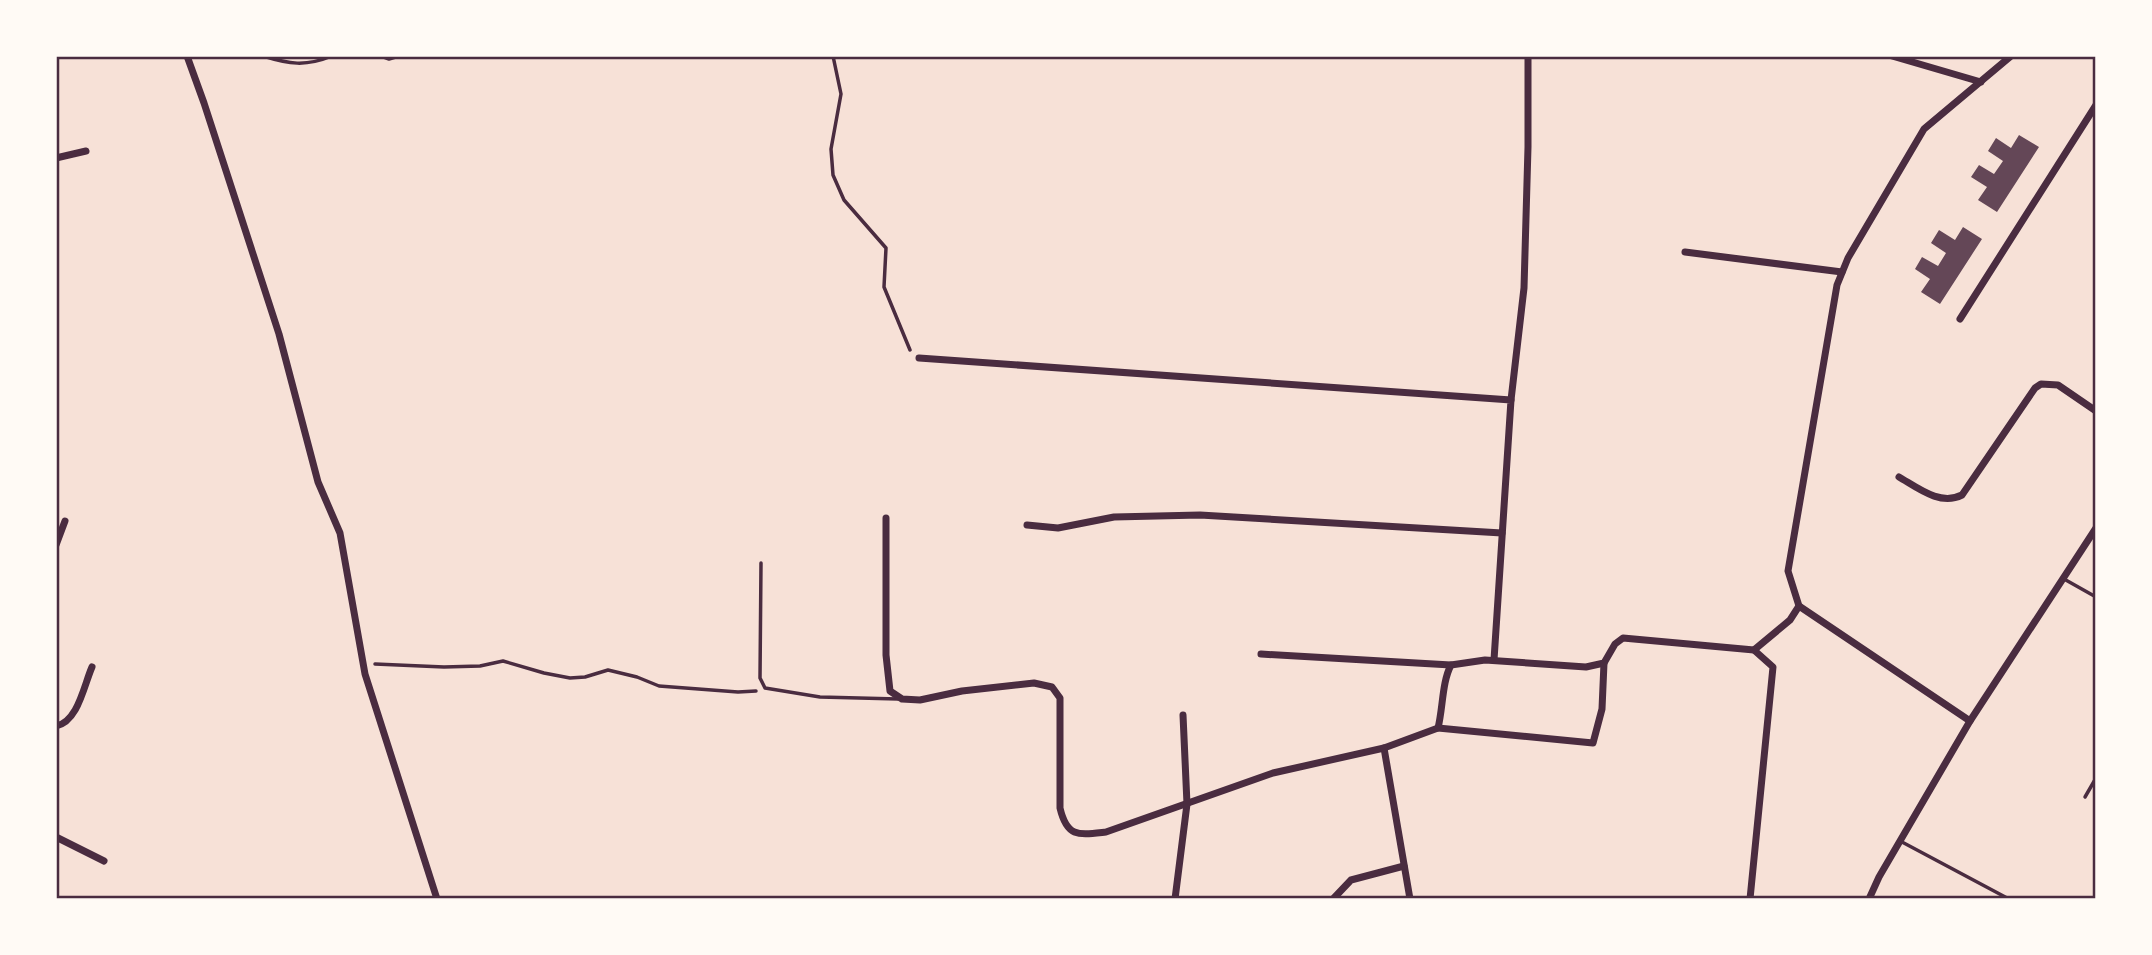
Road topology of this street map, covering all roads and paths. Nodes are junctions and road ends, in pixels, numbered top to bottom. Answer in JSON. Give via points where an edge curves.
{"nodes":[{"id":1,"x":187,"y":56,"type":"edge"},
{"id":2,"x":262,"y":56,"type":"edge"},
{"id":3,"x":332,"y":56,"type":"edge"},
{"id":4,"x":381,"y":56,"type":"edge"},
{"id":5,"x":400,"y":56,"type":"edge"},
{"id":6,"x":833,"y":56,"type":"edge"},
{"id":7,"x":1528,"y":56,"type":"edge"},
{"id":8,"x":1892,"y":56,"type":"edge"},
{"id":9,"x":2011,"y":56,"type":"edge"},
{"id":10,"x":1981,"y":82,"type":"junction"},
{"id":11,"x":2096,"y":105,"type":"edge"},
{"id":12,"x":86,"y":151,"type":"dead end"},
{"id":13,"x":56,"y":158,"type":"edge"},
{"id":14,"x":1685,"y":251,"type":"dead end"},
{"id":15,"x":1842,"y":272,"type":"junction"},
{"id":16,"x":1960,"y":319,"type":"dead end"},
{"id":17,"x":919,"y":359,"type":"joint"},
{"id":18,"x":1511,"y":400,"type":"junction"},
{"id":19,"x":2096,"y":411,"type":"edge"},
{"id":20,"x":1899,"y":477,"type":"dead end"},
{"id":21,"x":886,"y":519,"type":"dead end"},
{"id":22,"x":65,"y":521,"type":"dead end"},
{"id":23,"x":1027,"y":525,"type":"dead end"},
{"id":24,"x":2096,"y":528,"type":"edge"},
{"id":25,"x":1502,"y":533,"type":"junction"},
{"id":26,"x":56,"y":545,"type":"edge"},
{"id":27,"x":761,"y":563,"type":"dead end"},
{"id":28,"x":2063,"y":578,"type":"junction"},
{"id":29,"x":2096,"y":597,"type":"edge"},
{"id":30,"x":1799,"y":606,"type":"junction"},
{"id":31,"x":1754,"y":650,"type":"junction"},
{"id":32,"x":1261,"y":654,"type":"dead end"},
{"id":33,"x":1494,"y":660,"type":"junction"},
{"id":34,"x":1604,"y":663,"type":"junction"},
{"id":35,"x":363,"y":664,"type":"junction"},
{"id":36,"x":1451,"y":665,"type":"junction"},
{"id":37,"x":92,"y":667,"type":"dead end"},
{"id":38,"x":765,"y":688,"type":"junction"},
{"id":39,"x":902,"y":699,"type":"junction"},
{"id":40,"x":1183,"y":715,"type":"dead end"},
{"id":41,"x":1970,"y":721,"type":"junction"},
{"id":42,"x":56,"y":726,"type":"edge"},
{"id":43,"x":1438,"y":728,"type":"junction"},
{"id":44,"x":1384,"y":748,"type":"junction"},
{"id":45,"x":2096,"y":778,"type":"edge"},
{"id":46,"x":2085,"y":797,"type":"dead end"},
{"id":47,"x":1186,"y":804,"type":"junction"},
{"id":48,"x":56,"y":837,"type":"edge"},
{"id":49,"x":1900,"y":841,"type":"junction"},
{"id":50,"x":104,"y":861,"type":"dead end"},
{"id":51,"x":1404,"y":866,"type":"junction"},
{"id":52,"x":437,"y":899,"type":"edge"},
{"id":53,"x":1175,"y":899,"type":"edge"},
{"id":54,"x":1333,"y":899,"type":"edge"},
{"id":55,"x":1410,"y":899,"type":"edge"},
{"id":56,"x":1750,"y":899,"type":"edge"},
{"id":57,"x":1869,"y":899,"type":"edge"},
{"id":58,"x":2009,"y":899,"type":"edge"}],
"edges":[{"from":1,"to":35,"type":"street","via":[[279,334],[318,482],[340,533]]},
{"from":2,"to":3,"type":"path","via":[[298,64]]},
{"from":4,"to":5,"type":"path"},
{"from":6,"to":17,"type":"path","via":[[841,94],[831,149],[832,175],[844,200],[886,248],[884,287],[908,347]]},
{"from":7,"to":18,"type":"street","via":[[1524,288]]},
{"from":8,"to":10,"type":"street"},
{"from":9,"to":10,"type":"street"},
{"from":10,"to":15,"type":"street","via":[[1924,129]]},
{"from":11,"to":16,"type":"street"},
{"from":12,"to":13,"type":"street"},
{"from":14,"to":15,"type":"street"},
{"from":15,"to":30,"type":"street","via":[[1788,570]]},
{"from":17,"to":18,"type":"street"},
{"from":18,"to":25,"type":"street"},
{"from":19,"to":20,"type":"street","via":[[2058,385],[2041,384],[1962,495],[1942,499]]},
{"from":21,"to":39,"type":"street","via":[[887,679],[890,691]]},
{"from":22,"to":26,"type":"street"},
{"from":23,"to":25,"type":"street","via":[[1058,528],[1114,517],[1200,515]]},
{"from":24,"to":28,"type":"street"},
{"from":25,"to":33,"type":"street"},
{"from":27,"to":38,"type":"lane","via":[[760,678]]},
{"from":28,"to":29,"type":"lane"},
{"from":28,"to":41,"type":"street"},
{"from":30,"to":31,"type":"street","via":[[1790,620]]},
{"from":30,"to":41,"type":"street"},
{"from":31,"to":34,"type":"street","via":[[1623,638]]},
{"from":31,"to":56,"type":"street","via":[[1773,667]]},
{"from":32,"to":36,"type":"street"},
{"from":33,"to":34,"type":"street","via":[[1587,667]]},
{"from":33,"to":36,"type":"street"},
{"from":34,"to":43,"type":"street","via":[[1602,709],[1593,743]]},
{"from":35,"to":38,"type":"path","via":[[444,667],[503,661],[570,678],[608,670],[659,686],[738,692]]},
{"from":35,"to":52,"type":"street"},
{"from":36,"to":43,"type":"street"},
{"from":37,"to":42,"type":"street","via":[[70,719]]},
{"from":38,"to":39,"type":"lane","via":[[820,697]]},
{"from":39,"to":47,"type":"street","via":[[1034,683],[1052,687],[1060,698],[1060,808],[1064,824],[1072,832],[1106,832]]},
{"from":40,"to":47,"type":"street"},
{"from":41,"to":49,"type":"street"},
{"from":43,"to":44,"type":"street"},
{"from":44,"to":47,"type":"street","via":[[1273,773]]},
{"from":44,"to":51,"type":"street"},
{"from":45,"to":46,"type":"path"},
{"from":47,"to":53,"type":"street"},
{"from":48,"to":50,"type":"street"},
{"from":49,"to":57,"type":"street"},
{"from":49,"to":58,"type":"lane"},
{"from":51,"to":54,"type":"street","via":[[1351,880]]},
{"from":51,"to":55,"type":"street"}]}
